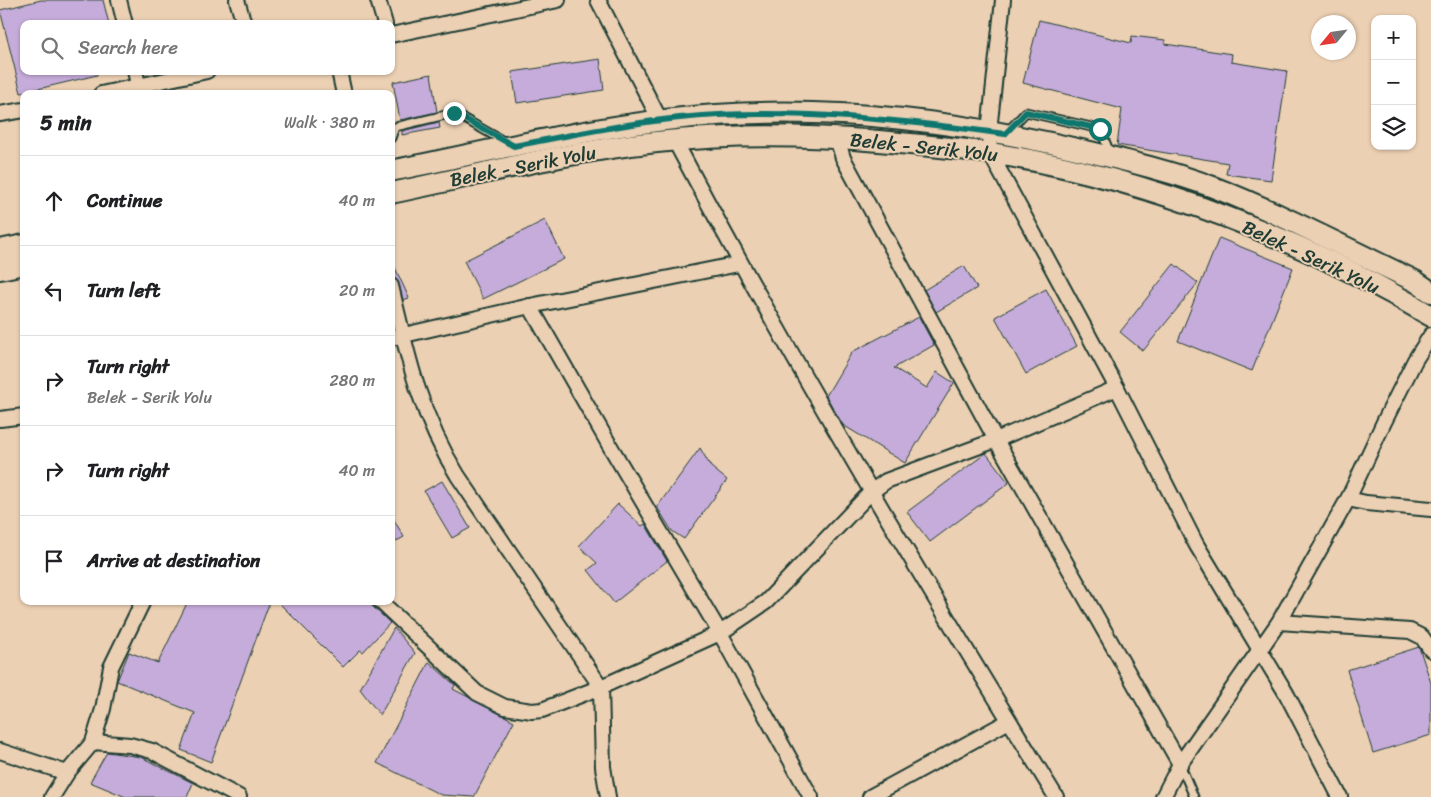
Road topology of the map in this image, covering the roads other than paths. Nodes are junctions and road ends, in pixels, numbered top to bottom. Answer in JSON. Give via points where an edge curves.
{"nodes":[{"id":1,"x":119,"y":0,"type":"edge"},
{"id":2,"x":238,"y":0,"type":"edge"},
{"id":3,"x":378,"y":0,"type":"edge"},
{"id":4,"x":558,"y":0,"type":"edge"},
{"id":5,"x":598,"y":0,"type":"edge"},
{"id":6,"x":1003,"y":0,"type":"edge"},
{"id":7,"x":124,"y":20,"type":"edge"},
{"id":8,"x":243,"y":20,"type":"edge"},
{"id":9,"x":384,"y":20,"type":"edge"},
{"id":10,"x":395,"y":34,"type":"edge"},
{"id":11,"x":136,"y":75,"type":"edge"},
{"id":12,"x":193,"y":75,"type":"edge"},
{"id":13,"x":340,"y":75,"type":"edge"},
{"id":14,"x":140,"y":90,"type":"edge"},
{"id":15,"x":343,"y":90,"type":"edge"},
{"id":16,"x":20,"y":111,"type":"edge"},
{"id":17,"x":0,"y":114,"type":"edge"},
{"id":18,"x":660,"y":120,"type":"junction"},
{"id":19,"x":395,"y":129,"type":"edge"},
{"id":20,"x":997,"y":132,"type":"junction"},
{"id":21,"x":837,"y":138,"type":"junction"},
{"id":22,"x":675,"y":141,"type":"junction"},
{"id":23,"x":514,"y":146,"type":"junction"},
{"id":24,"x":990,"y":153,"type":"junction"},
{"id":25,"x":395,"y":170,"type":"edge"},
{"id":26,"x":395,"y":192,"type":"edge"},
{"id":27,"x":20,"y":246,"type":"edge"},
{"id":28,"x":0,"y":250,"type":"edge"},
{"id":29,"x":740,"y":264,"type":"junction"},
{"id":30,"x":20,"y":265,"type":"edge"},
{"id":31,"x":0,"y":269,"type":"edge"},
{"id":32,"x":1431,"y":292,"type":"edge"},
{"id":33,"x":530,"y":306,"type":"junction"},
{"id":34,"x":1431,"y":316,"type":"edge"},
{"id":35,"x":395,"y":320,"type":"edge"},
{"id":36,"x":1431,"y":335,"type":"edge"},
{"id":37,"x":397,"y":337,"type":"edge"},
{"id":38,"x":1116,"y":388,"type":"junction"},
{"id":39,"x":20,"y":416,"type":"edge"},
{"id":40,"x":0,"y":419,"type":"edge"},
{"id":41,"x":996,"y":440,"type":"junction"},
{"id":42,"x":871,"y":492,"type":"junction"},
{"id":43,"x":1348,"y":499,"type":"junction"},
{"id":44,"x":1431,"y":508,"type":"edge"},
{"id":45,"x":141,"y":605,"type":"edge"},
{"id":46,"x":384,"y":605,"type":"edge"},
{"id":47,"x":1279,"y":622,"type":"junction"},
{"id":48,"x":720,"y":632,"type":"junction"},
{"id":49,"x":1259,"y":649,"type":"junction"},
{"id":50,"x":1431,"y":650,"type":"edge"},
{"id":51,"x":601,"y":687,"type":"junction"},
{"id":52,"x":1009,"y":721,"type":"junction"},
{"id":53,"x":93,"y":742,"type":"junction"},
{"id":54,"x":0,"y":751,"type":"edge"},
{"id":55,"x":1180,"y":764,"type":"junction"},
{"id":56,"x":67,"y":773,"type":"junction"},
{"id":57,"x":52,"y":797,"type":"edge"},
{"id":58,"x":239,"y":797,"type":"edge"},
{"id":59,"x":608,"y":797,"type":"edge"},
{"id":60,"x":811,"y":797,"type":"edge"},
{"id":61,"x":870,"y":797,"type":"edge"},
{"id":62,"x":1056,"y":797,"type":"edge"},
{"id":63,"x":1163,"y":797,"type":"edge"},
{"id":64,"x":1194,"y":797,"type":"edge"},
{"id":65,"x":1340,"y":797,"type":"edge"}],
"edges":[{"from":1,"to":7,"type":"street"},
{"from":2,"to":8,"type":"street"},
{"from":3,"to":9,"type":"street"},
{"from":4,"to":10,"type":"street"},
{"from":5,"to":18,"type":"street"},
{"from":6,"to":20,"type":"street"},
{"from":11,"to":14,"type":"street"},
{"from":12,"to":14,"type":"street"},
{"from":13,"to":15,"type":"street"},
{"from":16,"to":17,"type":"street"},
{"from":18,"to":20,"type":"main road","name":"Belek - Serik Yolu","via":[[718,115],[813,114],[918,121]]},
{"from":18,"to":23,"type":"main road","name":"Belek - Serik Yolu"},
{"from":19,"to":23,"type":"lane","via":[[454,113]]},
{"from":20,"to":24,"type":"street"},
{"from":20,"to":32,"type":"main road","name":"Belek - Serik Yolu","via":[[1138,163],[1221,191],[1415,281]]},
{"from":21,"to":22,"type":"main road","name":"Belek - Serik Yolu","via":[[803,135]]},
{"from":21,"to":24,"type":"main road","name":"Belek - Serik Yolu"},
{"from":21,"to":41,"type":"street","via":[[843,158]]},
{"from":22,"to":26,"type":"main road","name":"Belek - Serik Yolu","via":[[601,150]]},
{"from":22,"to":29,"type":"street"},
{"from":23,"to":25,"type":"main road","name":"Belek - Serik Yolu"},
{"from":24,"to":34,"type":"main road","name":"Belek - Serik Yolu","via":[[1100,176],[1202,206],[1331,262]]},
{"from":24,"to":38,"type":"street"},
{"from":27,"to":28,"type":"main road"},
{"from":29,"to":33,"type":"street"},
{"from":29,"to":42,"type":"street"},
{"from":30,"to":31,"type":"main road"},
{"from":33,"to":37,"type":"street"},
{"from":33,"to":48,"type":"street"},
{"from":35,"to":37,"type":"street"},
{"from":36,"to":43,"type":"street","via":[[1415,360]]},
{"from":37,"to":51,"type":"street","via":[[418,396],[444,453]]},
{"from":38,"to":41,"type":"street"},
{"from":38,"to":49,"type":"street","via":[[1196,544]]},
{"from":39,"to":40,"type":"street"},
{"from":41,"to":42,"type":"street","via":[[895,476]]},
{"from":41,"to":55,"type":"street"},
{"from":42,"to":48,"type":"street","via":[[766,602]]},
{"from":42,"to":52,"type":"street"},
{"from":43,"to":44,"type":"street"},
{"from":43,"to":47,"type":"street"},
{"from":45,"to":53,"type":"street","via":[[111,667]]},
{"from":46,"to":51,"type":"street","via":[[478,693],[505,708],[542,710]]},
{"from":47,"to":49,"type":"street"},
{"from":47,"to":50,"type":"street","via":[[1410,632],[1422,637]]},
{"from":48,"to":51,"type":"street"},
{"from":48,"to":60,"type":"street"},
{"from":49,"to":55,"type":"street"},
{"from":49,"to":65,"type":"street","via":[[1286,693]]},
{"from":51,"to":59,"type":"street","via":[[603,767]]},
{"from":52,"to":61,"type":"street"},
{"from":52,"to":62,"type":"street"},
{"from":53,"to":56,"type":"street"},
{"from":53,"to":58,"type":"street","via":[[130,745],[152,751]]},
{"from":54,"to":56,"type":"street"},
{"from":55,"to":63,"type":"street"},
{"from":55,"to":64,"type":"lane"},
{"from":56,"to":57,"type":"street"}]}
